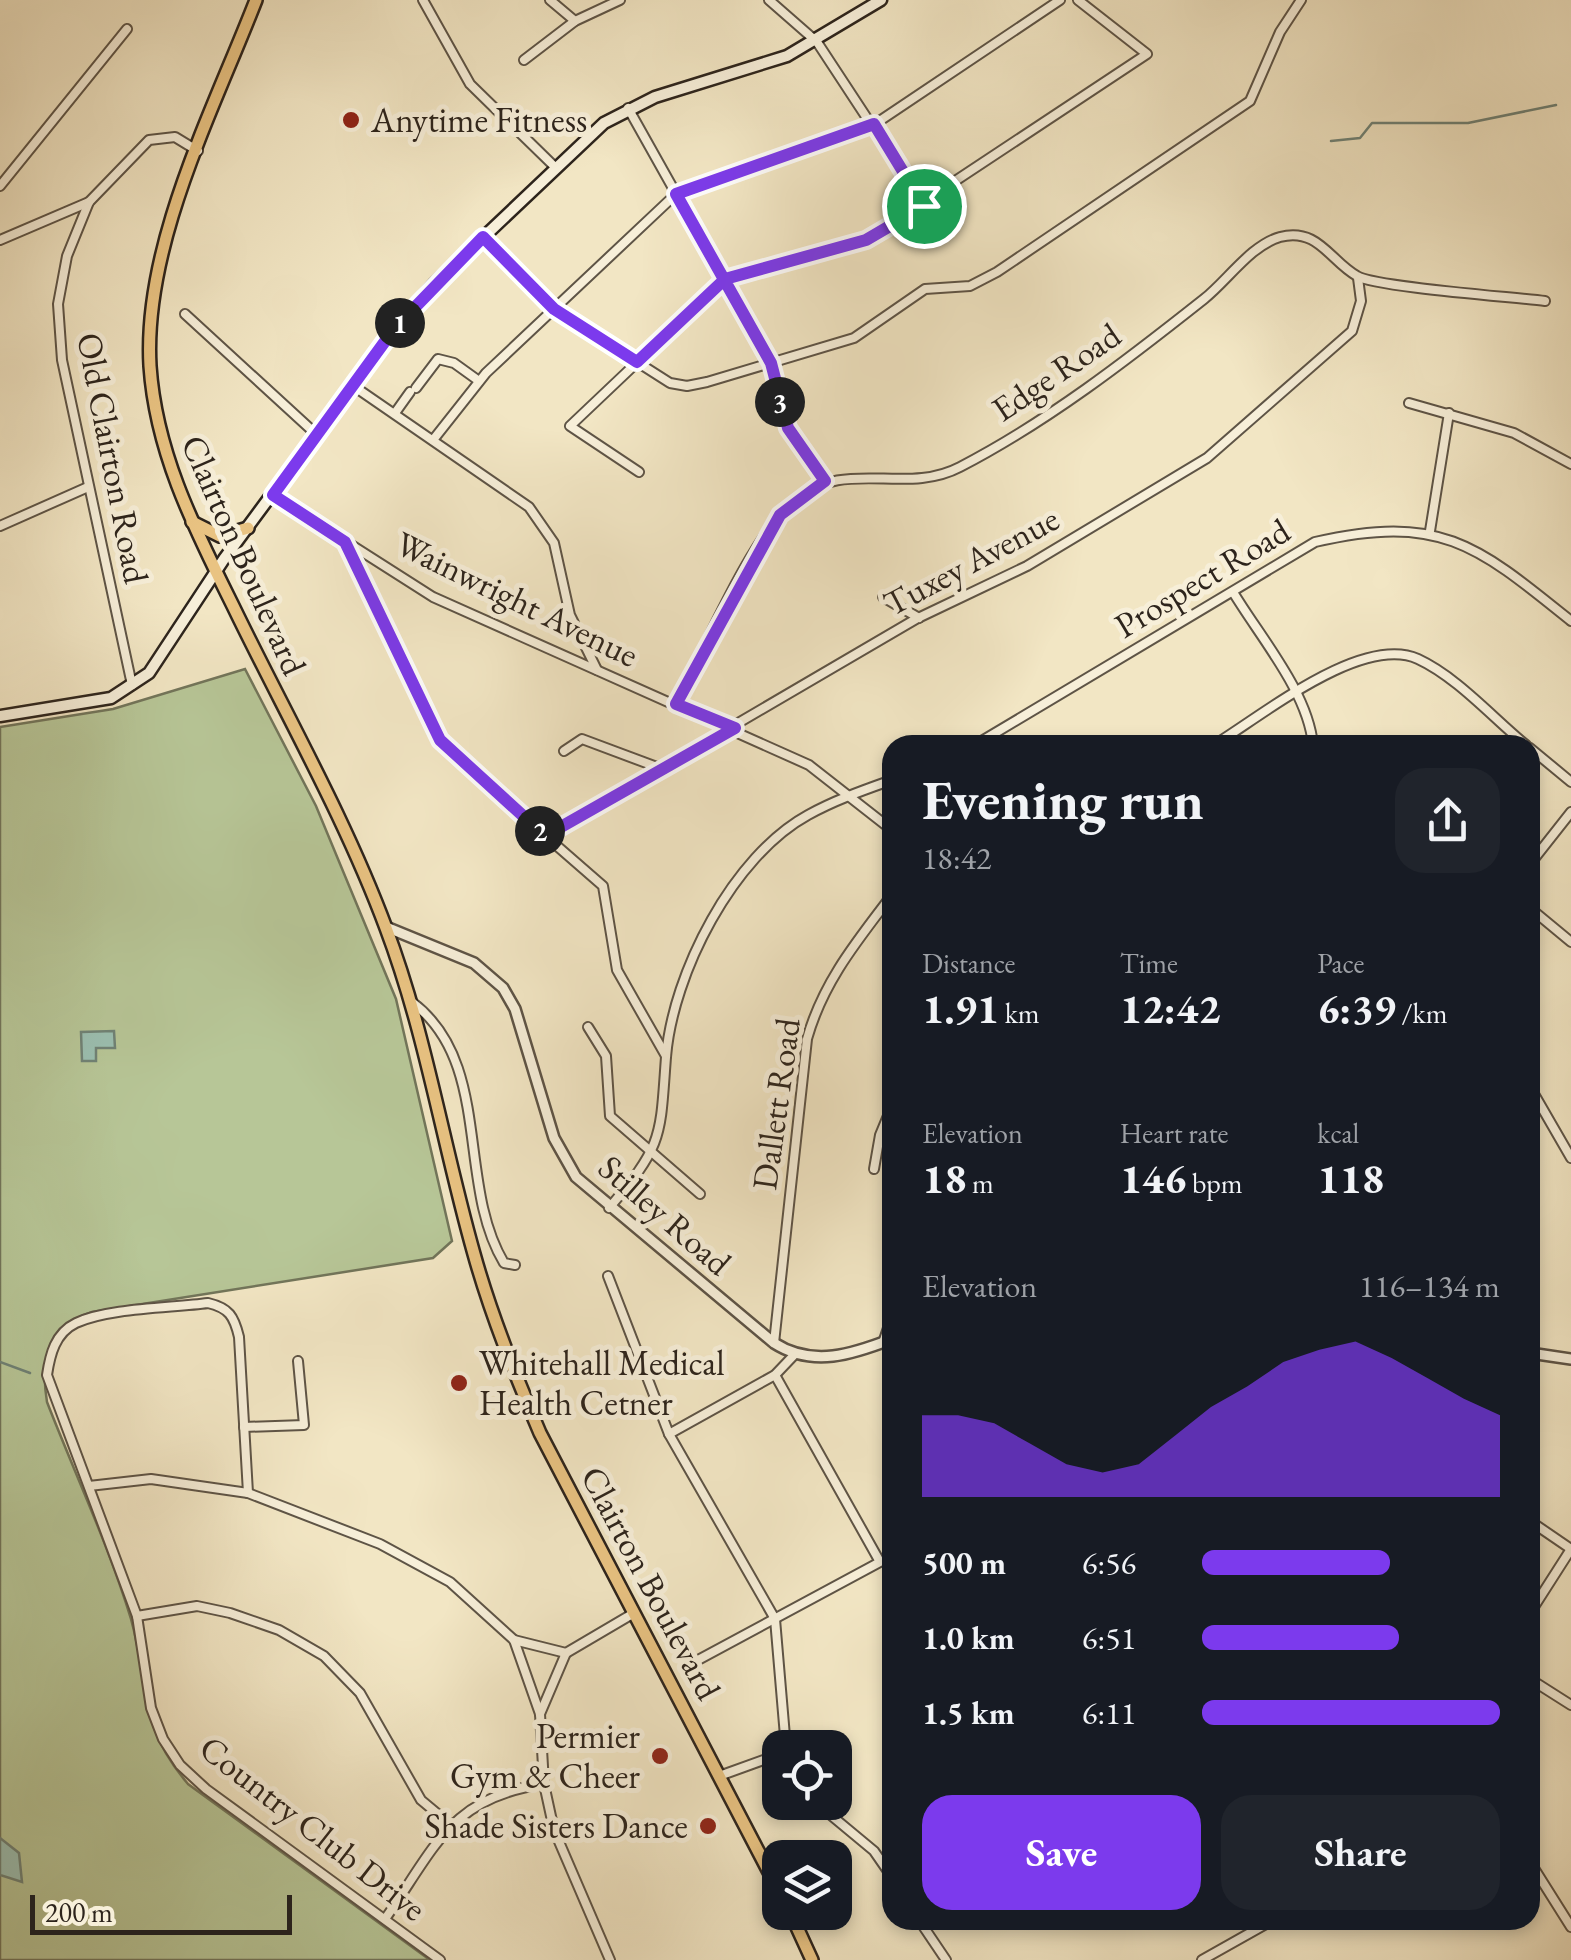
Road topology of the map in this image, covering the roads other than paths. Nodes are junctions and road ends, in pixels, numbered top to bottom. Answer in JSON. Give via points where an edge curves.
{"nodes":[{"id":1,"x":256,"y":0,"type":"edge"},
{"id":2,"x":422,"y":0,"type":"edge"},
{"id":3,"x":550,"y":0,"type":"edge"},
{"id":4,"x":620,"y":0,"type":"edge"},
{"id":5,"x":769,"y":0,"type":"edge"},
{"id":6,"x":881,"y":0,"type":"edge"},
{"id":7,"x":1060,"y":0,"type":"edge"},
{"id":8,"x":1078,"y":0,"type":"edge"},
{"id":9,"x":1301,"y":0,"type":"edge"},
{"id":10,"x":575,"y":20,"type":"junction"},
{"id":11,"x":127,"y":29,"type":"dead end"},
{"id":12,"x":816,"y":42,"type":"junction"},
{"id":13,"x":524,"y":60,"type":"dead end"},
{"id":14,"x":628,"y":108,"type":"junction"},
{"id":15,"x":874,"y":124,"type":"junction"},
{"id":16,"x":198,"y":151,"type":"junction"},
{"id":17,"x":556,"y":168,"type":"junction"},
{"id":18,"x":0,"y":186,"type":"edge"},
{"id":19,"x":676,"y":194,"type":"junction"},
{"id":20,"x":89,"y":202,"type":"junction"},
{"id":21,"x":924,"y":206,"type":"junction"},
{"id":22,"x":483,"y":237,"type":"junction"},
{"id":23,"x":0,"y":240,"type":"edge"},
{"id":24,"x":1358,"y":278,"type":"junction"},
{"id":25,"x":725,"y":279,"type":"junction"},
{"id":26,"x":1545,"y":302,"type":"dead end"},
{"id":27,"x":554,"y":309,"type":"junction"},
{"id":28,"x":185,"y":314,"type":"dead end"},
{"id":29,"x":637,"y":362,"type":"junction"},
{"id":30,"x":771,"y":363,"type":"junction"},
{"id":31,"x":479,"y":380,"type":"junction"},
{"id":32,"x":352,"y":385,"type":"junction"},
{"id":33,"x":1409,"y":403,"type":"dead end"},
{"id":34,"x":395,"y":413,"type":"junction"},
{"id":35,"x":1449,"y":414,"type":"junction"},
{"id":36,"x":316,"y":435,"type":"junction"},
{"id":37,"x":433,"y":440,"type":"junction"},
{"id":38,"x":1571,"y":464,"type":"edge"},
{"id":39,"x":639,"y":472,"type":"dead end"},
{"id":40,"x":825,"y":481,"type":"junction"},
{"id":41,"x":88,"y":487,"type":"junction"},
{"id":42,"x":273,"y":495,"type":"junction"},
{"id":43,"x":192,"y":522,"type":"junction"},
{"id":44,"x":0,"y":526,"type":"edge"},
{"id":45,"x":248,"y":528,"type":"junction"},
{"id":46,"x":1430,"y":532,"type":"junction"},
{"id":47,"x":345,"y":542,"type":"junction"},
{"id":48,"x":216,"y":570,"type":"junction"},
{"id":49,"x":1233,"y":592,"type":"junction"},
{"id":50,"x":883,"y":597,"type":"dead end"},
{"id":51,"x":919,"y":618,"type":"junction"},
{"id":52,"x":1571,"y":621,"type":"edge"},
{"id":53,"x":596,"y":670,"type":"junction"},
{"id":54,"x":132,"y":687,"type":"junction"},
{"id":55,"x":1296,"y":696,"type":"junction"},
{"id":56,"x":676,"y":704,"type":"junction"},
{"id":57,"x":0,"y":716,"type":"edge"},
{"id":58,"x":735,"y":728,"type":"junction"},
{"id":59,"x":991,"y":735,"type":"edge"},
{"id":60,"x":1231,"y":735,"type":"edge"},
{"id":61,"x":1312,"y":735,"type":"edge"},
{"id":62,"x":1515,"y":735,"type":"edge"},
{"id":63,"x":564,"y":751,"type":"dead end"},
{"id":64,"x":1540,"y":756,"type":"edge"},
{"id":65,"x":665,"y":770,"type":"junction"},
{"id":66,"x":1571,"y":782,"type":"edge"},
{"id":67,"x":882,"y":784,"type":"edge"},
{"id":68,"x":850,"y":796,"type":"junction"},
{"id":69,"x":1571,"y":812,"type":"edge"},
{"id":70,"x":882,"y":822,"type":"edge"},
{"id":71,"x":545,"y":836,"type":"junction"},
{"id":72,"x":1540,"y":851,"type":"edge"},
{"id":73,"x":882,"y":908,"type":"edge"},
{"id":74,"x":1540,"y":916,"type":"edge"},
{"id":75,"x":386,"y":927,"type":"junction"},
{"id":76,"x":1571,"y":942,"type":"edge"},
{"id":77,"x":412,"y":1002,"type":"junction"},
{"id":78,"x":588,"y":1026,"type":"dead end"},
{"id":79,"x":666,"y":1056,"type":"junction"},
{"id":80,"x":1540,"y":1105,"type":"edge"},
{"id":81,"x":882,"y":1130,"type":"edge"},
{"id":82,"x":650,"y":1155,"type":"junction"},
{"id":83,"x":1571,"y":1158,"type":"edge"},
{"id":84,"x":874,"y":1169,"type":"dead end"},
{"id":85,"x":700,"y":1194,"type":"dead end"},
{"id":86,"x":609,"y":1208,"type":"junction"},
{"id":87,"x":515,"y":1265,"type":"dead end"},
{"id":88,"x":608,"y":1276,"type":"dead end"},
{"id":89,"x":774,"y":1343,"type":"junction"},
{"id":90,"x":882,"y":1343,"type":"edge"},
{"id":91,"x":795,"y":1354,"type":"junction"},
{"id":92,"x":1540,"y":1354,"type":"edge"},
{"id":93,"x":1571,"y":1359,"type":"edge"},
{"id":94,"x":298,"y":1362,"type":"dead end"},
{"id":95,"x":774,"y":1375,"type":"junction"},
{"id":96,"x":244,"y":1427,"type":"junction"},
{"id":97,"x":670,"y":1434,"type":"junction"},
{"id":98,"x":89,"y":1486,"type":"junction"},
{"id":99,"x":248,"y":1493,"type":"junction"},
{"id":100,"x":1540,"y":1528,"type":"edge"},
{"id":101,"x":1571,"y":1549,"type":"edge"},
{"id":102,"x":1540,"y":1597,"type":"edge"},
{"id":103,"x":634,"y":1613,"type":"junction"},
{"id":104,"x":138,"y":1616,"type":"junction"},
{"id":105,"x":775,"y":1619,"type":"junction"},
{"id":106,"x":514,"y":1640,"type":"junction"},
{"id":107,"x":566,"y":1653,"type":"junction"},
{"id":108,"x":686,"y":1667,"type":"dead end"},
{"id":109,"x":1540,"y":1685,"type":"edge"},
{"id":110,"x":1571,"y":1705,"type":"edge"},
{"id":111,"x":540,"y":1714,"type":"junction"},
{"id":112,"x":784,"y":1730,"type":"edge"},
{"id":113,"x":762,"y":1761,"type":"edge"},
{"id":114,"x":722,"y":1775,"type":"junction"},
{"id":115,"x":544,"y":1784,"type":"junction"},
{"id":116,"x":837,"y":1820,"type":"edge"},
{"id":117,"x":451,"y":1824,"type":"junction"},
{"id":118,"x":762,"y":1856,"type":"edge"},
{"id":119,"x":882,"y":1862,"type":"edge"},
{"id":120,"x":1540,"y":1878,"type":"edge"},
{"id":121,"x":385,"y":1919,"type":"junction"},
{"id":122,"x":1571,"y":1927,"type":"edge"},
{"id":123,"x":798,"y":1930,"type":"edge"},
{"id":124,"x":926,"y":1930,"type":"edge"},
{"id":125,"x":1255,"y":1930,"type":"edge"},
{"id":126,"x":440,"y":1960,"type":"edge"},
{"id":127,"x":610,"y":1960,"type":"edge"},
{"id":128,"x":812,"y":1960,"type":"edge"},
{"id":129,"x":946,"y":1960,"type":"edge"},
{"id":130,"x":1202,"y":1960,"type":"edge"}],
"edges":[{"from":1,"to":16,"type":"highway","name":"Clairton Boulevard"},
{"from":2,"to":17,"type":"street","via":[[470,84]]},
{"from":3,"to":10,"type":"street"},
{"from":4,"to":10,"type":"street"},
{"from":5,"to":12,"type":"street"},
{"from":6,"to":12,"type":"main road"},
{"from":7,"to":15,"type":"street"},
{"from":8,"to":21,"type":"street","via":[[1147,54]]},
{"from":9,"to":30,"type":"street","via":[[1250,101],[983,280],[925,289],[854,338]]},
{"from":10,"to":13,"type":"street"},
{"from":11,"to":18,"type":"street"},
{"from":12,"to":14,"type":"main road"},
{"from":12,"to":15,"type":"street"},
{"from":14,"to":17,"type":"main road"},
{"from":14,"to":19,"type":"street"},
{"from":15,"to":19,"type":"street"},
{"from":15,"to":21,"type":"street"},
{"from":16,"to":20,"type":"street","name":"Old Clairton Road","via":[[175,138],[150,140]]},
{"from":16,"to":43,"type":"highway","name":"Clairton Boulevard","via":[[162,258],[150,363],[161,440]]},
{"from":17,"to":22,"type":"main road"},
{"from":19,"to":25,"type":"street"},
{"from":19,"to":27,"type":"street"},
{"from":20,"to":23,"type":"street"},
{"from":20,"to":41,"type":"street","name":"Old Clairton Road","via":[[67,256],[58,304],[62,360]]},
{"from":21,"to":25,"type":"street","via":[[866,240]]},
{"from":22,"to":27,"type":"street"},
{"from":22,"to":32,"type":"main road","via":[[394,329]]},
{"from":24,"to":26,"type":"street"},
{"from":24,"to":40,"type":"street","name":"Edge Road","via":[[1321,243],[1280,237],[1074,398],[958,469],[916,480]]},
{"from":24,"to":51,"type":"street","name":"Tuxey Avenue","via":[[1361,301],[1352,331],[1207,458],[988,588]]},
{"from":25,"to":29,"type":"street"},
{"from":25,"to":30,"type":"street"},
{"from":27,"to":29,"type":"street"},
{"from":27,"to":31,"type":"street"},
{"from":28,"to":36,"type":"street"},
{"from":29,"to":30,"type":"street","via":[[688,386]]},
{"from":29,"to":39,"type":"street","via":[[570,426]]},
{"from":30,"to":40,"type":"street","via":[[788,428]]},
{"from":31,"to":34,"type":"street","via":[[438,359]]},
{"from":31,"to":37,"type":"street"},
{"from":32,"to":34,"type":"street"},
{"from":32,"to":36,"type":"main road"},
{"from":33,"to":35,"type":"street"},
{"from":34,"to":37,"type":"street"},
{"from":35,"to":38,"type":"street","via":[[1514,433]]},
{"from":35,"to":46,"type":"street"},
{"from":36,"to":42,"type":"main road"},
{"from":37,"to":53,"type":"street","via":[[515,496],[543,524],[562,565],[570,615]]},
{"from":40,"to":56,"type":"street","via":[[780,515]]},
{"from":41,"to":44,"type":"street"},
{"from":41,"to":54,"type":"street","name":"Old Clairton Road"},
{"from":42,"to":45,"type":"main road"},
{"from":42,"to":47,"type":"street","name":"Wainwright Avenue"},
{"from":43,"to":45,"type":"highway","via":[[220,536]]},
{"from":43,"to":48,"type":"highway","name":"Clairton Boulevard"},
{"from":45,"to":48,"type":"main road"},
{"from":46,"to":49,"type":"street","name":"Prospect Road","via":[[1368,530],[1315,542]]},
{"from":46,"to":52,"type":"street","name":"Prospect Road","via":[[1492,557]]},
{"from":47,"to":53,"type":"street","name":"Wainwright Avenue","via":[[432,598]]},
{"from":47,"to":71,"type":"street","via":[[440,740]]},
{"from":48,"to":54,"type":"main road","via":[[160,662]]},
{"from":48,"to":75,"type":"highway","name":"Clairton Boulevard"},
{"from":49,"to":55,"type":"street"},
{"from":49,"to":59,"type":"street","name":"Prospect Road"},
{"from":50,"to":51,"type":"street"},
{"from":51,"to":58,"type":"street","name":"Tuxey Avenue"},
{"from":53,"to":56,"type":"street","name":"Wainwright Avenue"},
{"from":54,"to":57,"type":"main road","via":[[96,702]]},
{"from":55,"to":60,"type":"street"},
{"from":55,"to":61,"type":"street"},
{"from":55,"to":62,"type":"street","via":[[1356,660],[1406,654]]},
{"from":56,"to":58,"type":"street","name":"Wainwright Avenue"},
{"from":58,"to":65,"type":"street","name":"Tuxey Avenue"},
{"from":58,"to":68,"type":"street","name":"Wainwright Avenue","via":[[809,765]]},
{"from":63,"to":65,"type":"street","via":[[582,739]]},
{"from":64,"to":66,"type":"street"},
{"from":65,"to":71,"type":"street","name":"Tuxey Avenue"},
{"from":67,"to":68,"type":"street"},
{"from":68,"to":70,"type":"street","name":"Wainwright Avenue"},
{"from":68,"to":79,"type":"street","via":[[784,832],[737,880],[690,970]]},
{"from":69,"to":72,"type":"street"},
{"from":71,"to":79,"type":"street","via":[[602,886],[616,970]]},
{"from":73,"to":89,"type":"street","name":"Dallett Road","via":[[839,964],[814,1013]]},
{"from":74,"to":76,"type":"street"},
{"from":75,"to":77,"type":"highway","name":"Clairton Boulevard"},
{"from":75,"to":86,"type":"street","name":"Stilley Road","via":[[474,963],[503,988],[516,1009],[554,1138],[576,1177]]},
{"from":77,"to":87,"type":"street","name":"Clairton Boulevard","via":[[435,1019],[466,1089],[490,1238],[504,1263]]},
{"from":77,"to":103,"type":"highway","name":"Clairton Boulevard","via":[[473,1252],[500,1333],[540,1433]]},
{"from":78,"to":82,"type":"street","via":[[606,1056],[610,1116]]},
{"from":79,"to":82,"type":"street","via":[[666,1104]]},
{"from":80,"to":83,"type":"street"},
{"from":81,"to":84,"type":"street"},
{"from":82,"to":85,"type":"street"},
{"from":82,"to":86,"type":"street"},
{"from":86,"to":89,"type":"street","name":"Stilley Road"},
{"from":88,"to":97,"type":"street"},
{"from":89,"to":91,"type":"street","name":"Stilley Road"},
{"from":90,"to":91,"type":"street","via":[[844,1356]]},
{"from":91,"to":95,"type":"street"},
{"from":92,"to":93,"type":"street"},
{"from":94,"to":96,"type":"street","via":[[304,1425]]},
{"from":95,"to":97,"type":"street"},
{"from":95,"to":105,"type":"street","via":[[880,1562]]},
{"from":96,"to":98,"type":"street","name":"Country Club Drive","via":[[239,1337],[223,1306],[74,1324],[51,1351],[47,1376]]},
{"from":96,"to":99,"type":"street","name":"Country Club Drive"},
{"from":97,"to":105,"type":"street"},
{"from":98,"to":99,"type":"street","via":[[151,1478]]},
{"from":98,"to":104,"type":"street","name":"Country Club Drive"},
{"from":99,"to":106,"type":"street","via":[[380,1544],[450,1582]]},
{"from":100,"to":101,"type":"street"},
{"from":101,"to":102,"type":"street"},
{"from":103,"to":107,"type":"street"},
{"from":103,"to":114,"type":"highway","name":"Clairton Boulevard"},
{"from":104,"to":117,"type":"street","via":[[197,1606],[230,1613],[324,1656],[360,1693],[422,1800]]},
{"from":104,"to":121,"type":"street","name":"Country Club Drive","via":[[152,1708],[180,1765]]},
{"from":105,"to":108,"type":"street"},
{"from":105,"to":112,"type":"street"},
{"from":106,"to":107,"type":"street"},
{"from":106,"to":111,"type":"street"},
{"from":107,"to":111,"type":"street"},
{"from":109,"to":110,"type":"street"},
{"from":111,"to":115,"type":"street"},
{"from":113,"to":114,"type":"street"},
{"from":114,"to":118,"type":"highway","name":"Clairton Boulevard"},
{"from":115,"to":117,"type":"street","via":[[503,1789]]},
{"from":115,"to":127,"type":"street","via":[[554,1830]]},
{"from":116,"to":119,"type":"street"},
{"from":117,"to":121,"type":"street"},
{"from":120,"to":122,"type":"street"},
{"from":121,"to":126,"type":"street","name":"Country Club Drive"},
{"from":123,"to":128,"type":"highway"},
{"from":124,"to":129,"type":"street"},
{"from":125,"to":130,"type":"street"}]}
